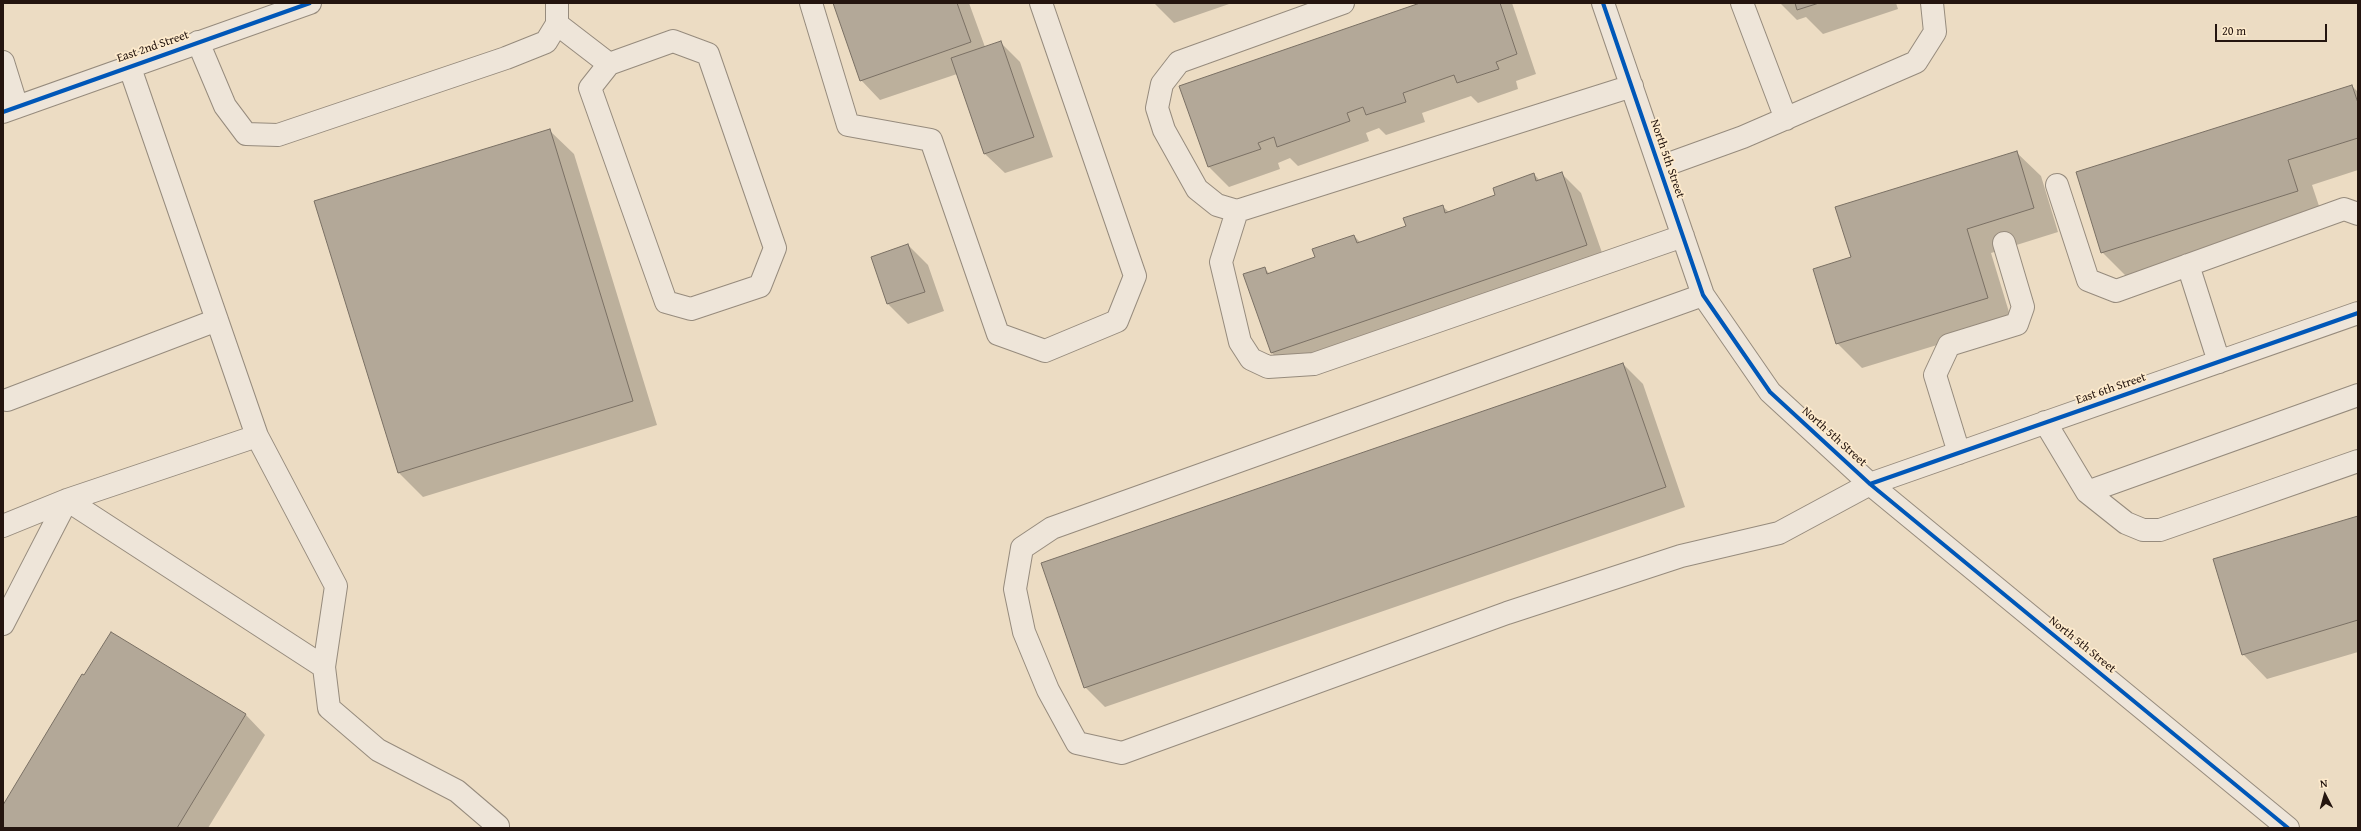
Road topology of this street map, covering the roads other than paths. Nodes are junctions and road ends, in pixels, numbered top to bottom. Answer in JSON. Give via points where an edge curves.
{"nodes":[{"id":1,"x":310,"y":3,"type":"edge"},
{"id":2,"x":811,"y":3,"type":"edge"},
{"id":3,"x":1041,"y":3,"type":"edge"},
{"id":4,"x":1343,"y":3,"type":"edge"},
{"id":5,"x":1603,"y":3,"type":"edge"},
{"id":6,"x":1742,"y":3,"type":"edge"},
{"id":7,"x":1932,"y":3,"type":"edge"},
{"id":8,"x":557,"y":13,"type":"edge"},
{"id":9,"x":198,"y":42,"type":"junction"},
{"id":10,"x":3,"y":62,"type":"edge"},
{"id":11,"x":609,"y":64,"type":"junction"},
{"id":12,"x":130,"y":65,"type":"junction"},
{"id":13,"x":1632,"y":86,"type":"junction"},
{"id":14,"x":10,"y":109,"type":"edge"},
{"id":15,"x":1786,"y":119,"type":"junction"},
{"id":16,"x":1660,"y":168,"type":"junction"},
{"id":17,"x":2058,"y":185,"type":"dead end"},
{"id":18,"x":1237,"y":211,"type":"junction"},
{"id":19,"x":2358,"y":214,"type":"edge"},
{"id":20,"x":1683,"y":236,"type":"junction"},
{"id":21,"x":2004,"y":242,"type":"dead end"},
{"id":22,"x":2188,"y":265,"type":"junction"},
{"id":23,"x":1703,"y":295,"type":"junction"},
{"id":24,"x":2358,"y":313,"type":"edge"},
{"id":25,"x":217,"y":320,"type":"junction"},
{"id":26,"x":2219,"y":362,"type":"junction"},
{"id":27,"x":2358,"y":395,"type":"edge"},
{"id":28,"x":7,"y":400,"type":"dead end"},
{"id":29,"x":2045,"y":422,"type":"junction"},
{"id":30,"x":257,"y":436,"type":"junction"},
{"id":31,"x":1959,"y":453,"type":"junction"},
{"id":32,"x":2358,"y":461,"type":"edge"},
{"id":33,"x":1870,"y":484,"type":"junction"},
{"id":34,"x":2087,"y":492,"type":"junction"},
{"id":35,"x":67,"y":500,"type":"junction"},
{"id":36,"x":3,"y":526,"type":"edge"},
{"id":37,"x":3,"y":624,"type":"edge"},
{"id":38,"x":324,"y":667,"type":"junction"},
{"id":39,"x":498,"y":828,"type":"edge"},
{"id":40,"x":2288,"y":828,"type":"edge"}],
"edges":[{"from":1,"to":9,"type":"street","name":"East 2nd Street"},
{"from":2,"to":3,"type":"street","via":[[848,125],[931,140],[998,334],[1045,351],[1117,321],[1136,276]]},
{"from":4,"to":18,"type":"street","via":[[1179,62],[1162,84],[1156,108],[1164,130],[1196,189],[1217,205]]},
{"from":5,"to":13,"type":"street","name":"North 5th Street"},
{"from":6,"to":15,"type":"street"},
{"from":7,"to":15,"type":"street","via":[[1935,32],[1916,62]]},
{"from":8,"to":9,"type":"street","via":[[546,42],[506,58],[278,135],[246,134],[225,106]]},
{"from":8,"to":11,"type":"street"},
{"from":9,"to":12,"type":"street","name":"East 2nd Street"},
{"from":10,"to":14,"type":"street"},
{"from":11,"to":11,"type":"street","via":[[673,41],[708,54],[775,248],[760,286],[691,309],[666,302],[590,88]]},
{"from":12,"to":14,"type":"street","name":"East 2nd Street"},
{"from":12,"to":25,"type":"street"},
{"from":13,"to":16,"type":"street","name":"North 5th Street"},
{"from":13,"to":18,"type":"street"},
{"from":15,"to":16,"type":"street"},
{"from":16,"to":20,"type":"street","name":"North 5th Street"},
{"from":17,"to":22,"type":"street","via":[[2088,280],[2116,291]]},
{"from":18,"to":20,"type":"street","via":[[1221,262],[1240,342],[1251,359],[1268,367],[1314,364]]},
{"from":19,"to":22,"type":"street","via":[[2344,209]]},
{"from":20,"to":23,"type":"street","name":"North 5th Street"},
{"from":21,"to":31,"type":"street","via":[[2023,307],[2017,324],[1949,345],[1935,375]]},
{"from":22,"to":26,"type":"street"},
{"from":23,"to":33,"type":"street","name":"North 5th Street","via":[[1770,392]]},
{"from":23,"to":33,"type":"street","name":"East 6th Street","via":[[1052,528],[1022,548],[1015,590],[1024,632],[1048,690],[1077,743],[1122,753],[1507,613],[1681,556],[1779,533]]},
{"from":24,"to":26,"type":"street","name":"East 6th Street"},
{"from":25,"to":28,"type":"street"},
{"from":25,"to":30,"type":"street"},
{"from":26,"to":29,"type":"street","name":"East 6th Street"},
{"from":27,"to":34,"type":"street"},
{"from":29,"to":31,"type":"street","name":"East 6th Street"},
{"from":29,"to":34,"type":"street"},
{"from":30,"to":35,"type":"street"},
{"from":30,"to":38,"type":"street","via":[[336,586]]},
{"from":31,"to":33,"type":"street","name":"East 6th Street"},
{"from":32,"to":34,"type":"street","via":[[2160,530],[2143,530],[2126,523]]},
{"from":33,"to":40,"type":"street","name":"North 5th Street"},
{"from":35,"to":36,"type":"street"},
{"from":35,"to":37,"type":"street"},
{"from":35,"to":38,"type":"street"},
{"from":38,"to":39,"type":"street","via":[[329,708],[378,750],[457,791]]}]}
